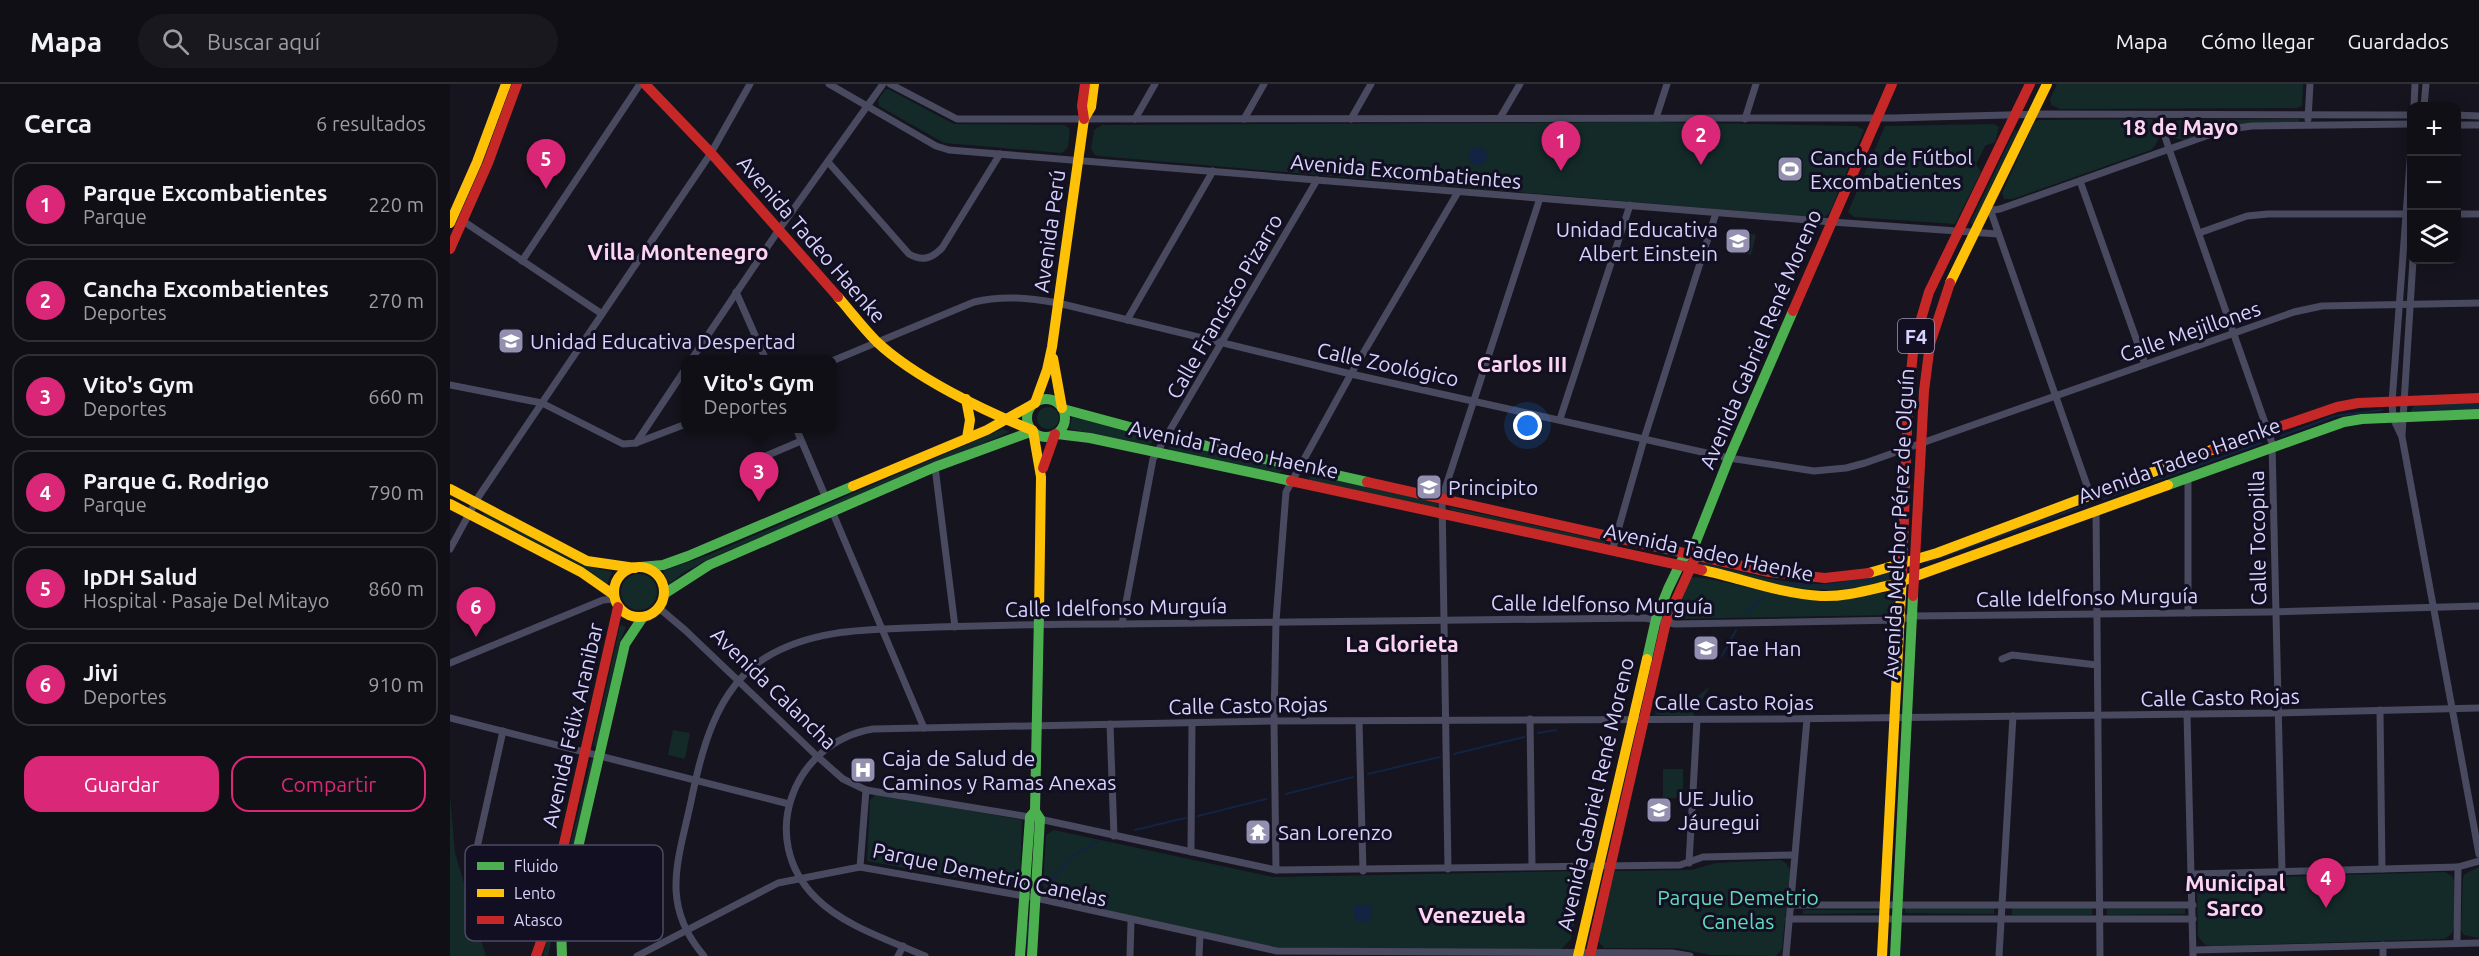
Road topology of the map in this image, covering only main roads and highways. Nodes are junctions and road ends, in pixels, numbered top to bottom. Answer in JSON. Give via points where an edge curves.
{"nodes":[{"id":1,"x":504,"y":84,"type":"edge"},
{"id":2,"x":517,"y":84,"type":"edge"},
{"id":3,"x":522,"y":84,"type":"edge"},
{"id":4,"x":643,"y":84,"type":"edge"},
{"id":5,"x":1085,"y":84,"type":"edge"},
{"id":6,"x":1094,"y":84,"type":"edge"},
{"id":7,"x":1892,"y":84,"type":"edge"},
{"id":8,"x":2030,"y":84,"type":"edge"},
{"id":9,"x":2046,"y":84,"type":"edge"},
{"id":10,"x":506,"y":100,"type":"junction"},
{"id":11,"x":1084,"y":119,"type":"junction"},
{"id":12,"x":454,"y":219,"type":"edge"},
{"id":13,"x":450,"y":249,"type":"edge"},
{"id":14,"x":1052,"y":347,"type":"junction"},
{"id":15,"x":2479,"y":398,"type":"edge"},
{"id":16,"x":966,"y":399,"type":"junction"},
{"id":17,"x":1035,"y":403,"type":"junction"},
{"id":18,"x":1063,"y":408,"type":"junction"},
{"id":19,"x":2479,"y":414,"type":"edge"},
{"id":20,"x":1007,"y":420,"type":"junction"},
{"id":21,"x":1033,"y":431,"type":"junction"},
{"id":22,"x":1056,"y":434,"type":"junction"},
{"id":23,"x":967,"y":438,"type":"junction"},
{"id":24,"x":1041,"y":477,"type":"junction"},
{"id":25,"x":450,"y":489,"type":"edge"},
{"id":26,"x":450,"y":504,"type":"edge"},
{"id":27,"x":1690,"y":555,"type":"junction"},
{"id":28,"x":1917,"y":559,"type":"junction"},
{"id":29,"x":1902,"y":563,"type":"junction"},
{"id":30,"x":638,"y":567,"type":"junction"},
{"id":31,"x":1684,"y":567,"type":"junction"},
{"id":32,"x":1915,"y":576,"type":"junction"},
{"id":33,"x":1901,"y":582,"type":"junction"},
{"id":34,"x":664,"y":594,"type":"junction"},
{"id":35,"x":616,"y":601,"type":"junction"},
{"id":36,"x":643,"y":617,"type":"junction"},
{"id":37,"x":1035,"y":816,"type":"junction"},
{"id":38,"x":564,"y":845,"type":"edge"},
{"id":39,"x":578,"y":845,"type":"edge"},
{"id":40,"x":1604,"y":866,"type":"junction"},
{"id":41,"x":562,"y":941,"type":"edge"},
{"id":42,"x":1578,"y":954,"type":"edge"},
{"id":43,"x":1590,"y":954,"type":"edge"},
{"id":44,"x":562,"y":956,"type":"edge"},
{"id":45,"x":1020,"y":956,"type":"edge"},
{"id":46,"x":1032,"y":956,"type":"edge"},
{"id":47,"x":1882,"y":956,"type":"edge"},
{"id":48,"x":1895,"y":956,"type":"edge"}],
"edges":[{"from":1,"to":10,"type":"main road"},
{"from":2,"to":10,"type":"main road"},
{"from":3,"to":10,"type":"main road"},
{"from":4,"to":16,"type":"main road","name":"Avenida Tadeo Haenke","via":[[711,153],[877,342],[912,370]]},
{"from":5,"to":11,"type":"main road","name":"Avenida Perú"},
{"from":6,"to":11,"type":"main road","name":"Avenida Perú"},
{"from":7,"to":27,"type":"main road","name":"Avenida Gabriel René Moreno"},
{"from":8,"to":29,"type":"main road","name":"Avenida Melchor Pérez de Olguín","number":"F4","via":[[1929,292],[1920,321],[1911,366]]},
{"from":9,"to":28,"type":"main road","name":"Avenida Melchor Pérez de Olguín","number":"F4","via":[[1989,211],[1945,294],[1930,344],[1924,391]]},
{"from":10,"to":12,"type":"main road"},
{"from":11,"to":14,"type":"main road","name":"Avenida Perú"},
{"from":12,"to":13,"type":"main road"},
{"from":14,"to":17,"type":"main road","name":"Avenida Perú"},
{"from":14,"to":18,"type":"main road","name":"Avenida Perú"},
{"from":15,"to":28,"type":"main road","name":"Avenida Tadeo Haenke","via":[[2337,407]]},
{"from":16,"to":20,"type":"main road","name":"Avenida Tadeo Haenke"},
{"from":16,"to":23,"type":"main road","via":[[970,420]]},
{"from":17,"to":18,"type":"main road","via":[[1053,400]]},
{"from":17,"to":20,"type":"main road"},
{"from":17,"to":21,"type":"main road","via":[[1028,413]]},
{"from":18,"to":22,"type":"main road","via":[[1065,422]]},
{"from":18,"to":27,"type":"main road","name":"Avenida Tadeo Haenke","via":[[1167,437]]},
{"from":19,"to":32,"type":"main road","name":"Avenida Tadeo Haenke","via":[[2344,422]]},
{"from":20,"to":21,"type":"main road","name":"Avenida Tadeo Haenke"},
{"from":20,"to":23,"type":"main road"},
{"from":21,"to":22,"type":"main road","via":[[1044,436]]},
{"from":21,"to":24,"type":"main road"},
{"from":21,"to":34,"type":"main road","via":[[935,467],[709,565]]},
{"from":22,"to":24,"type":"main road"},
{"from":22,"to":31,"type":"main road","name":"Avenida Tadeo Haenke","via":[[1157,452]]},
{"from":23,"to":30,"type":"main road","via":[[688,556],[663,565]]},
{"from":24,"to":37,"type":"main road"},
{"from":25,"to":30,"type":"main road","via":[[587,561]]},
{"from":26,"to":35,"type":"main road","via":[[581,572]]},
{"from":27,"to":29,"type":"main road","name":"Avenida Tadeo Haenke","via":[[1808,578],[1846,577]]},
{"from":27,"to":31,"type":"main road","name":"Avenida Gabriel René Moreno"},
{"from":28,"to":29,"type":"main road","name":"Avenida Tadeo Haenke"},
{"from":28,"to":32,"type":"main road","name":"Avenida Melchor Pérez de Olguín","number":"F4"},
{"from":29,"to":33,"type":"main road","name":"Avenida Melchor Pérez de Olguín","number":"F4"},
{"from":30,"to":34,"type":"main road","via":[[657,574]]},
{"from":30,"to":35,"type":"main road","via":[[619,577]]},
{"from":31,"to":33,"type":"main road","name":"Avenida Tadeo Haenke","via":[[1822,596],[1852,594]]},
{"from":31,"to":40,"type":"main road","name":"Avenida Gabriel René Moreno","via":[[1661,620]]},
{"from":32,"to":33,"type":"main road","name":"Avenida Tadeo Haenke"},
{"from":32,"to":48,"type":"main road","name":"Avenida Melchor Pérez de Olguín","number":"F4"},
{"from":33,"to":47,"type":"main road","name":"Avenida Melchor Pérez de Olguín","number":"F4"},
{"from":34,"to":36,"type":"main road","via":[[659,608]]},
{"from":35,"to":36,"type":"main road","via":[[631,616]]},
{"from":35,"to":38,"type":"main road","name":"Avenida Félix Aranibar"},
{"from":36,"to":39,"type":"main road","name":"Avenida Félix Aranibar","via":[[625,644]]},
{"from":37,"to":45,"type":"main road"},
{"from":37,"to":46,"type":"main road"},
{"from":40,"to":42,"type":"main road","name":"Avenida Gabriel René Moreno"},
{"from":40,"to":43,"type":"main road","name":"Avenida Gabriel René Moreno"},
{"from":41,"to":44,"type":"main road","name":"Avenida Félix Aranibar"}]}
